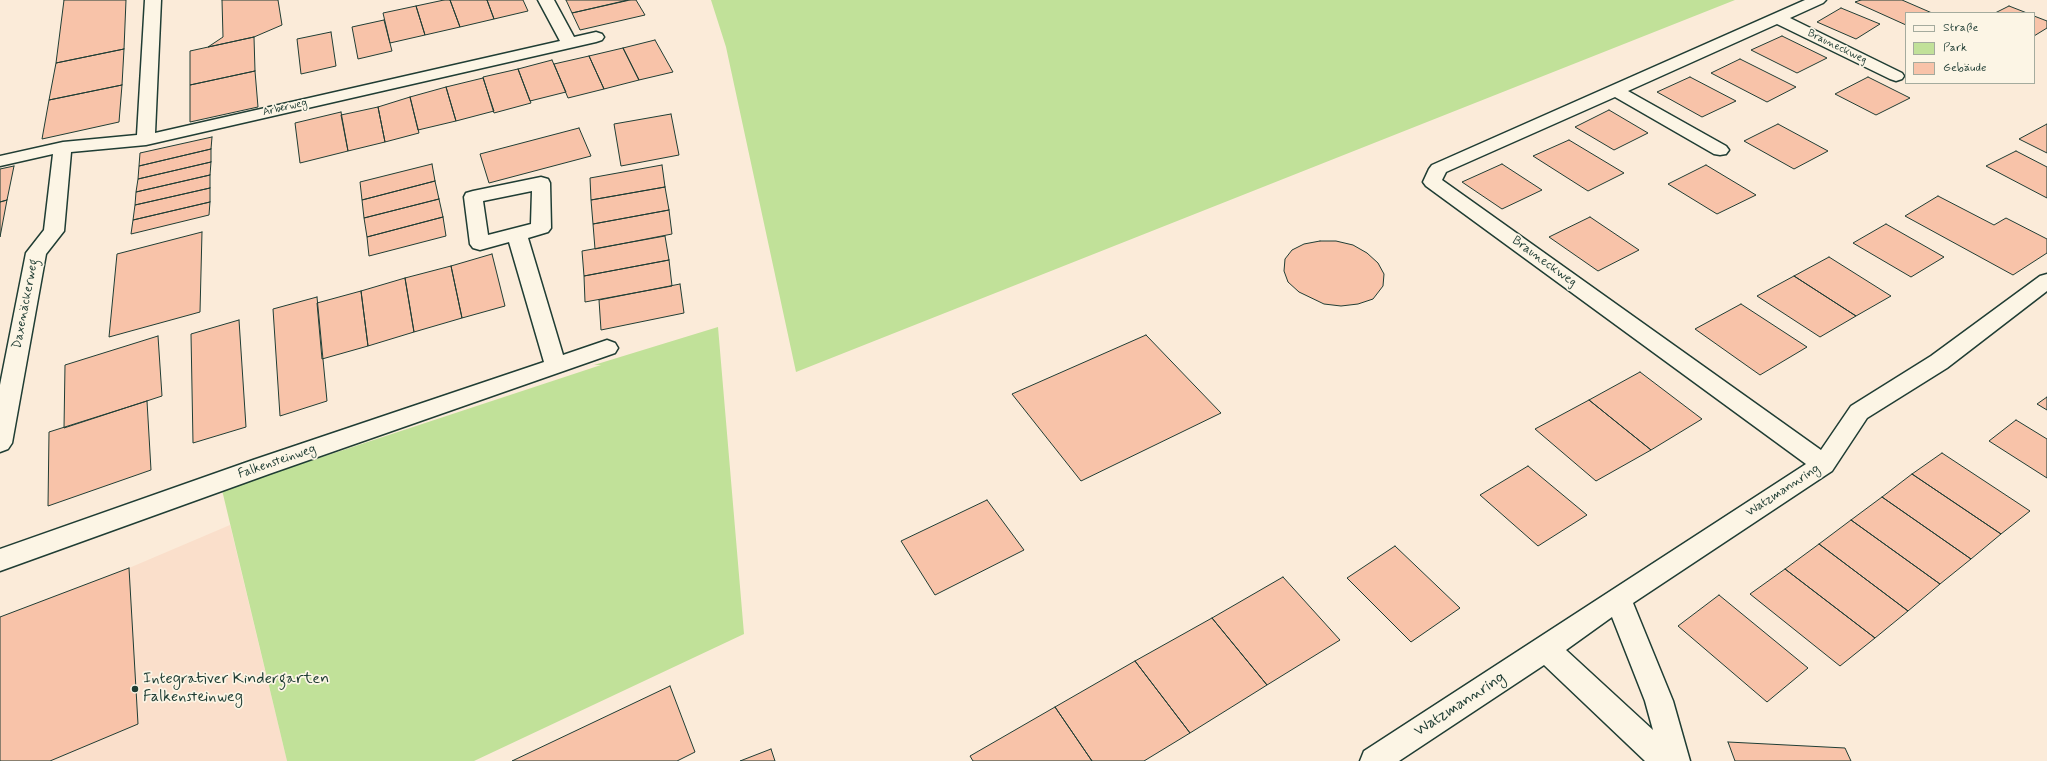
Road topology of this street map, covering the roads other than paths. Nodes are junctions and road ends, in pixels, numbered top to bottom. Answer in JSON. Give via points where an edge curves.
{"nodes":[{"id":1,"x":153,"y":0,"type":"edge"},
{"id":2,"x":546,"y":0,"type":"edge"},
{"id":3,"x":1818,"y":0,"type":"edge"},
{"id":4,"x":1777,"y":18,"type":"junction"},
{"id":5,"x":596,"y":37,"type":"dead end"},
{"id":6,"x":569,"y":43,"type":"junction"},
{"id":7,"x":1896,"y":76,"type":"dead end"},
{"id":8,"x":1615,"y":90,"type":"junction"},
{"id":9,"x":146,"y":140,"type":"junction"},
{"id":10,"x":63,"y":147,"type":"junction"},
{"id":11,"x":1720,"y":150,"type":"dead end"},
{"id":12,"x":0,"y":161,"type":"edge"},
{"id":13,"x":517,"y":235,"type":"dead end"},
{"id":14,"x":2047,"y":281,"type":"edge"},
{"id":15,"x":608,"y":348,"type":"dead end"},
{"id":16,"x":556,"y":366,"type":"junction"},
{"id":17,"x":0,"y":443,"type":"edge"},
{"id":18,"x":1824,"y":464,"type":"junction"},
{"id":19,"x":0,"y":560,"type":"edge"},
{"id":20,"x":1618,"y":599,"type":"junction"},
{"id":21,"x":1546,"y":649,"type":"junction"},
{"id":22,"x":1374,"y":761,"type":"edge"},
{"id":23,"x":1666,"y":761,"type":"edge"},
{"id":24,"x":1676,"y":761,"type":"edge"}],
"edges":[{"from":1,"to":9,"type":"street"},
{"from":2,"to":6,"type":"street"},
{"from":3,"to":4,"type":"street","name":"Brauneckweg"},
{"from":4,"to":7,"type":"street","name":"Brauneckweg"},
{"from":4,"to":8,"type":"street","name":"Brauneckweg"},
{"from":5,"to":6,"type":"street","name":"Arberweg"},
{"from":6,"to":9,"type":"street","name":"Arberweg"},
{"from":8,"to":11,"type":"street"},
{"from":8,"to":18,"type":"street","name":"Brauneckweg","via":[[1438,168],[1432,182]]},
{"from":9,"to":10,"type":"street","name":"Arberweg"},
{"from":10,"to":12,"type":"street","name":"Arberweg"},
{"from":10,"to":17,"type":"street","name":"Daxenäckerweg","via":[[54,231],[36,253]]},
{"from":13,"to":16,"type":"street"},
{"from":14,"to":18,"type":"street","name":"Watzmannring","via":[[1939,362],[1859,412]]},
{"from":15,"to":16,"type":"street","name":"Falkensteinweg"},
{"from":16,"to":19,"type":"street","name":"Falkensteinweg"},
{"from":18,"to":20,"type":"street","name":"Watzmannring"},
{"from":20,"to":21,"type":"street","name":"Watzmannring"},
{"from":20,"to":24,"type":"street","via":[[1659,702]]},
{"from":21,"to":22,"type":"street","name":"Watzmannring"},
{"from":21,"to":23,"type":"street"}]}
